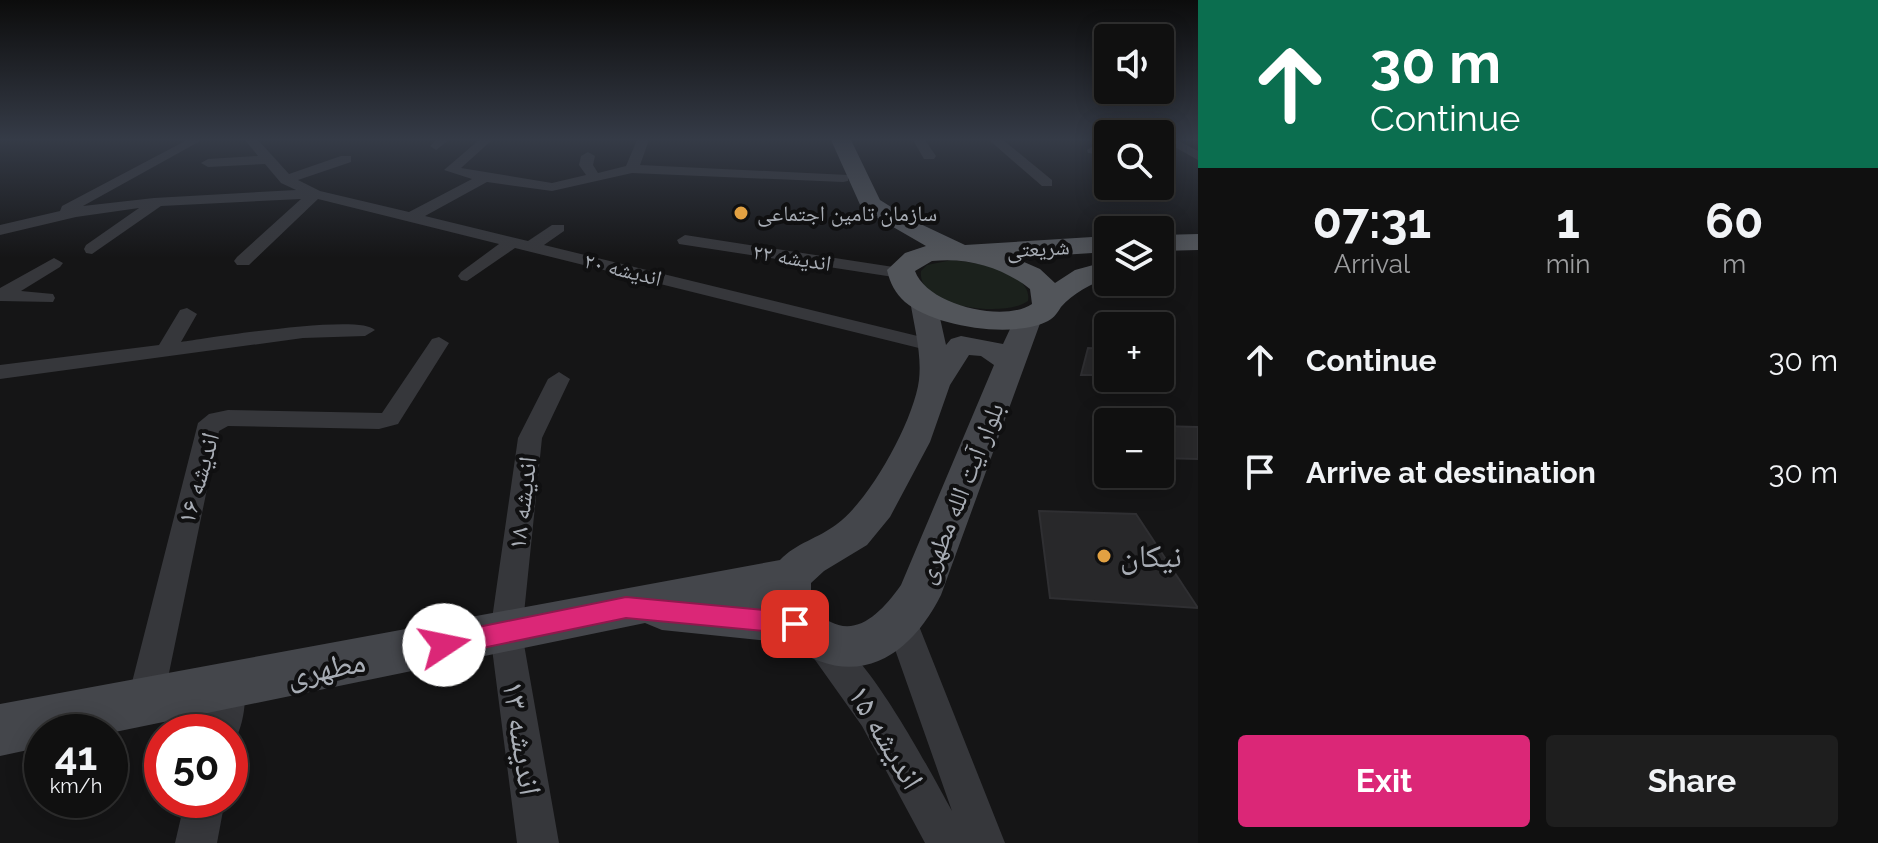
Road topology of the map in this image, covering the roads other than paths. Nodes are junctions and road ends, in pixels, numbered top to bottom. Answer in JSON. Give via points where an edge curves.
{"nodes":[{"id":1,"x":101,"y":179,"type":"edge"},
{"id":2,"x":123,"y":179,"type":"edge"},
{"id":3,"x":482,"y":179,"type":"edge"},
{"id":4,"x":495,"y":179,"type":"edge"},
{"id":5,"x":593,"y":179,"type":"edge"},
{"id":6,"x":844,"y":179,"type":"edge"},
{"id":7,"x":859,"y":179,"type":"edge"},
{"id":8,"x":1043,"y":179,"type":"edge"},
{"id":9,"x":286,"y":180,"type":"edge"},
{"id":10,"x":1047,"y":183,"type":"dead end"},
{"id":11,"x":315,"y":194,"type":"junction"},
{"id":12,"x":157,"y":202,"type":"junction"},
{"id":13,"x":412,"y":217,"type":"junction"},
{"id":14,"x":0,"y":218,"type":"edge"},
{"id":15,"x":34,"y":220,"type":"junction"},
{"id":16,"x":558,"y":228,"type":"dead end"},
{"id":17,"x":0,"y":230,"type":"edge"},
{"id":18,"x":685,"y":240,"type":"dead end"},
{"id":19,"x":1198,"y":242,"type":"edge"},
{"id":20,"x":1174,"y":243,"type":"edge"},
{"id":21,"x":522,"y":244,"type":"junction"},
{"id":22,"x":1094,"y":245,"type":"edge"},
{"id":23,"x":1032,"y":248,"type":"junction"},
{"id":24,"x":92,"y":249,"type":"dead end"},
{"id":25,"x":964,"y":252,"type":"junction"},
{"id":26,"x":1198,"y":260,"type":"edge"},
{"id":27,"x":243,"y":261,"type":"dead end"},
{"id":28,"x":1174,"y":261,"type":"edge"},
{"id":29,"x":54,"y":263,"type":"dead end"},
{"id":30,"x":900,"y":272,"type":"junction"},
{"id":31,"x":1094,"y":272,"type":"edge"},
{"id":32,"x":1094,"y":275,"type":"edge"},
{"id":33,"x":467,"y":276,"type":"dead end"},
{"id":34,"x":0,"y":295,"type":"edge"},
{"id":35,"x":46,"y":298,"type":"dead end"},
{"id":36,"x":923,"y":300,"type":"junction"},
{"id":37,"x":1038,"y":309,"type":"junction"},
{"id":38,"x":187,"y":314,"type":"dead end"},
{"id":39,"x":365,"y":330,"type":"dead end"},
{"id":40,"x":439,"y":343,"type":"dead end"},
{"id":41,"x":931,"y":345,"type":"junction"},
{"id":42,"x":166,"y":350,"type":"junction"},
{"id":43,"x":1012,"y":364,"type":"junction"},
{"id":44,"x":0,"y":372,"type":"edge"},
{"id":45,"x":559,"y":379,"type":"dead end"},
{"id":46,"x":934,"y":385,"type":"junction"},
{"id":47,"x":793,"y":575,"type":"junction"},
{"id":48,"x":626,"y":607,"type":"junction"},
{"id":49,"x":901,"y":621,"type":"junction"},
{"id":50,"x":805,"y":631,"type":"junction"},
{"id":51,"x":506,"y":633,"type":"junction"},
{"id":52,"x":145,"y":702,"type":"junction"},
{"id":53,"x":225,"y":710,"type":"edge"},
{"id":54,"x":0,"y":730,"type":"edge"},
{"id":55,"x":201,"y":818,"type":"edge"},
{"id":56,"x":196,"y":843,"type":"edge"},
{"id":57,"x":538,"y":843,"type":"edge"},
{"id":58,"x":947,"y":843,"type":"edge"},
{"id":59,"x":984,"y":843,"type":"edge"}],
"edges":[{"from":1,"to":15,"type":"street"},
{"from":2,"to":15,"type":"street"},
{"from":3,"to":13,"type":"street"},
{"from":4,"to":5,"type":"street","via":[[552,187]]},
{"from":6,"to":30,"type":"main road"},
{"from":7,"to":25,"type":"main road","via":[[870,204]]},
{"from":8,"to":10,"type":"street"},
{"from":9,"to":11,"type":"street"},
{"from":11,"to":12,"type":"street"},
{"from":11,"to":13,"type":"street","name":"اندیشه ۲۰"},
{"from":11,"to":27,"type":"street"},
{"from":12,"to":15,"type":"street"},
{"from":12,"to":24,"type":"street"},
{"from":13,"to":21,"type":"street","name":"اندیشه ۲۰"},
{"from":14,"to":15,"type":"street"},
{"from":15,"to":17,"type":"street"},
{"from":16,"to":21,"type":"street"},
{"from":18,"to":30,"type":"street","name":"اندیشه ۲۲"},
{"from":19,"to":20,"type":"main road"},
{"from":21,"to":33,"type":"street"},
{"from":21,"to":41,"type":"street","name":"اندیشه ۲۰"},
{"from":22,"to":23,"type":"main road","name":"شریعتی"},
{"from":23,"to":25,"type":"main road","name":"شریعتی"},
{"from":23,"to":31,"type":"main road","via":[[1049,263]]},
{"from":25,"to":30,"type":"main road","name":"شریعتی","via":[[915,258]]},
{"from":25,"to":37,"type":"main road","via":[[1027,273],[1047,292]]},
{"from":26,"to":28,"type":"main road"},
{"from":29,"to":34,"type":"street"},
{"from":30,"to":36,"type":"main road","via":[[903,282]]},
{"from":32,"to":37,"type":"main road","name":"شریعتی"},
{"from":34,"to":35,"type":"street"},
{"from":36,"to":37,"type":"main road","via":[[984,319]]},
{"from":36,"to":41,"type":"main road"},
{"from":37,"to":43,"type":"main road","name":"بلوار آیت الله مطهری"},
{"from":38,"to":42,"type":"street"},
{"from":39,"to":42,"type":"street"},
{"from":40,"to":52,"type":"street","name":"اندیشه ۱۶","via":[[390,419],[228,418],[217,419],[207,429]]},
{"from":41,"to":46,"type":"main road"},
{"from":42,"to":44,"type":"street"},
{"from":43,"to":46,"type":"main road","via":[[989,348],[961,345]]},
{"from":43,"to":49,"type":"main road","name":"بلوار آیت الله مطهری","via":[[919,595]]},
{"from":45,"to":51,"type":"street","name":"اندیشه ۱۸","via":[[530,438]]},
{"from":46,"to":47,"type":"main road","via":[[907,455],[870,519]]},
{"from":47,"to":48,"type":"main road","name":"مطهری"},
{"from":47,"to":50,"type":"main road","via":[[787,594]]},
{"from":48,"to":50,"type":"main road"},
{"from":48,"to":51,"type":"main road","name":"مطهری"},
{"from":49,"to":50,"type":"main road","name":"بلوار آیت الله مطهری","via":[[862,646],[833,644]]},
{"from":49,"to":59,"type":"street"},
{"from":50,"to":58,"type":"street","name":"اندیشه ۱۵","via":[[848,674],[886,727]]},
{"from":51,"to":53,"type":"main road","name":"مطهری"},
{"from":51,"to":57,"type":"street","name":"اندیشه ١٣"},
{"from":52,"to":53,"type":"main road","name":"مطهری"},
{"from":52,"to":54,"type":"main road","name":"مطهری"},
{"from":55,"to":56,"type":"street"}]}
